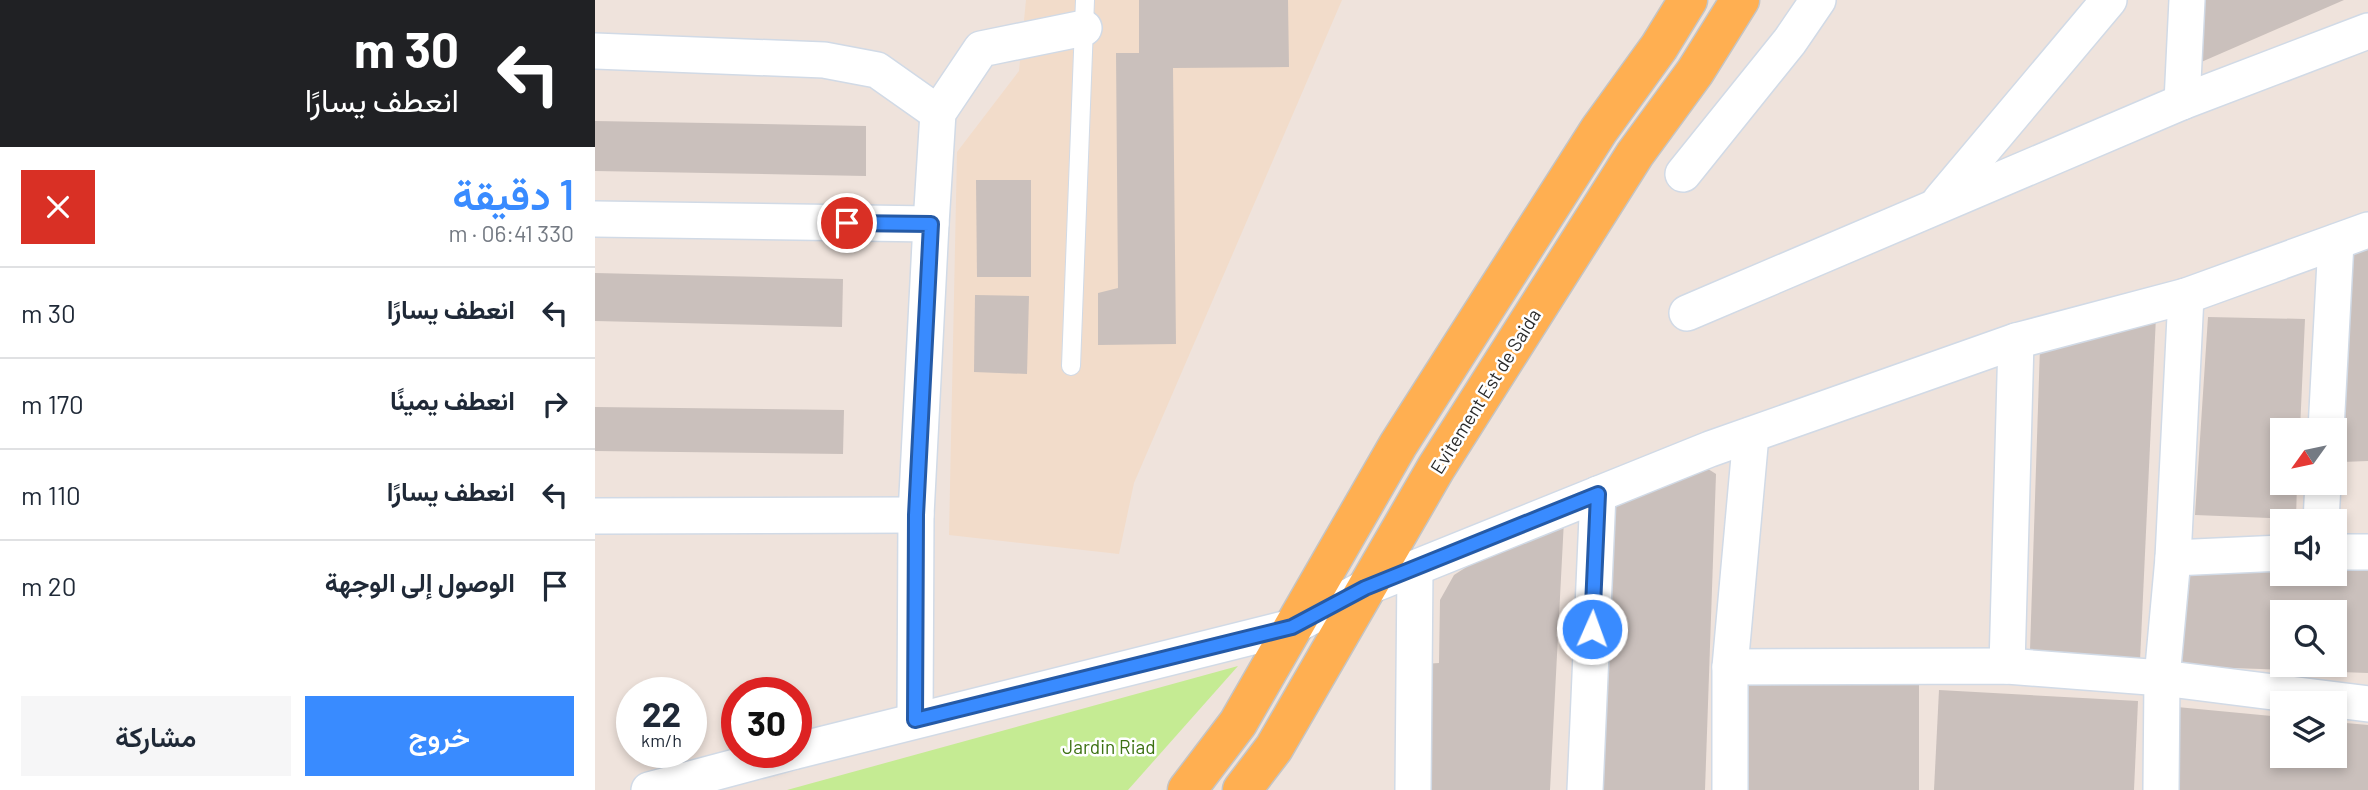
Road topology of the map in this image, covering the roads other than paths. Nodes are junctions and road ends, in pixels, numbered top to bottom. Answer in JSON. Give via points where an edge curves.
{"nodes":[{"id":1,"x":1689,"y":0,"type":"edge"},
{"id":2,"x":1740,"y":0,"type":"edge"},
{"id":3,"x":1818,"y":0,"type":"edge"},
{"id":4,"x":2109,"y":0,"type":"edge"},
{"id":5,"x":2187,"y":0,"type":"edge"},
{"id":6,"x":1084,"y":14,"type":"edge"},
{"id":7,"x":2368,"y":31,"type":"edge"},
{"id":8,"x":595,"y":51,"type":"edge"},
{"id":9,"x":2182,"y":102,"type":"junction"},
{"id":10,"x":938,"y":113,"type":"junction"},
{"id":11,"x":1683,"y":174,"type":"dead end"},
{"id":12,"x":1935,"y":207,"type":"junction"},
{"id":13,"x":595,"y":219,"type":"edge"},
{"id":14,"x":931,"y":224,"type":"junction"},
{"id":15,"x":2352,"y":236,"type":"edge"},
{"id":16,"x":2186,"y":296,"type":"junction"},
{"id":17,"x":1687,"y":313,"type":"dead end"},
{"id":18,"x":2016,"y":341,"type":"junction"},
{"id":19,"x":1071,"y":366,"type":"dead end"},
{"id":20,"x":2328,"y":418,"type":"edge"},
{"id":21,"x":1751,"y":435,"type":"junction"},
{"id":22,"x":1598,"y":494,"type":"junction"},
{"id":23,"x":916,"y":515,"type":"junction"},
{"id":24,"x":595,"y":516,"type":"edge"},
{"id":25,"x":2347,"y":552,"type":"edge"},
{"id":26,"x":2368,"y":552,"type":"edge"},
{"id":27,"x":2270,"y":554,"type":"edge"},
{"id":28,"x":2173,"y":558,"type":"junction"},
{"id":29,"x":1415,"y":568,"type":"junction"},
{"id":30,"x":1365,"y":588,"type":"junction"},
{"id":31,"x":1292,"y":627,"type":"junction"},
{"id":32,"x":2007,"y":666,"type":"junction"},
{"id":33,"x":1730,"y":667,"type":"junction"},
{"id":34,"x":2162,"y":678,"type":"junction"},
{"id":35,"x":2368,"y":704,"type":"edge"},
{"id":36,"x":915,"y":720,"type":"junction"},
{"id":37,"x":812,"y":747,"type":"edge"},
{"id":38,"x":733,"y":768,"type":"edge"},
{"id":39,"x":649,"y":790,"type":"edge"},
{"id":40,"x":1188,"y":790,"type":"edge"},
{"id":41,"x":1242,"y":790,"type":"edge"},
{"id":42,"x":1413,"y":790,"type":"edge"},
{"id":43,"x":1585,"y":790,"type":"edge"},
{"id":44,"x":1730,"y":790,"type":"edge"},
{"id":45,"x":2161,"y":790,"type":"edge"}],
"edges":[{"from":1,"to":31,"type":"main road","via":[[1599,130],[1398,445]]},
{"from":2,"to":30,"type":"main road","name":"Evitement Est de Saida","via":[[1635,155]]},
{"from":3,"to":11,"type":"street"},
{"from":4,"to":12,"type":"street"},
{"from":5,"to":9,"type":"street"},
{"from":6,"to":10,"type":"street","via":[[981,49]]},
{"from":6,"to":19,"type":"lane"},
{"from":7,"to":9,"type":"street"},
{"from":8,"to":10,"type":"street","via":[[824,60],[877,70]]},
{"from":9,"to":12,"type":"street"},
{"from":10,"to":14,"type":"street"},
{"from":12,"to":17,"type":"street"},
{"from":13,"to":14,"type":"street"},
{"from":14,"to":23,"type":"street"},
{"from":15,"to":16,"type":"street"},
{"from":15,"to":20,"type":"street"},
{"from":16,"to":18,"type":"street"},
{"from":16,"to":28,"type":"street"},
{"from":18,"to":21,"type":"street"},
{"from":18,"to":32,"type":"street"},
{"from":21,"to":22,"type":"street"},
{"from":21,"to":33,"type":"street"},
{"from":22,"to":29,"type":"street"},
{"from":22,"to":43,"type":"street"},
{"from":23,"to":24,"type":"street"},
{"from":23,"to":36,"type":"street"},
{"from":25,"to":26,"type":"street"},
{"from":27,"to":28,"type":"street"},
{"from":28,"to":34,"type":"street"},
{"from":29,"to":30,"type":"street"},
{"from":29,"to":42,"type":"street"},
{"from":30,"to":31,"type":"street"},
{"from":30,"to":41,"type":"main road","name":"Evitement Est de Saida","via":[[1274,748]]},
{"from":31,"to":36,"type":"street"},
{"from":31,"to":40,"type":"main road","via":[[1238,723]]},
{"from":32,"to":33,"type":"street"},
{"from":32,"to":34,"type":"street"},
{"from":33,"to":44,"type":"street"},
{"from":34,"to":35,"type":"street"},
{"from":34,"to":45,"type":"street"},
{"from":36,"to":37,"type":"street"},
{"from":38,"to":39,"type":"street"}]}
